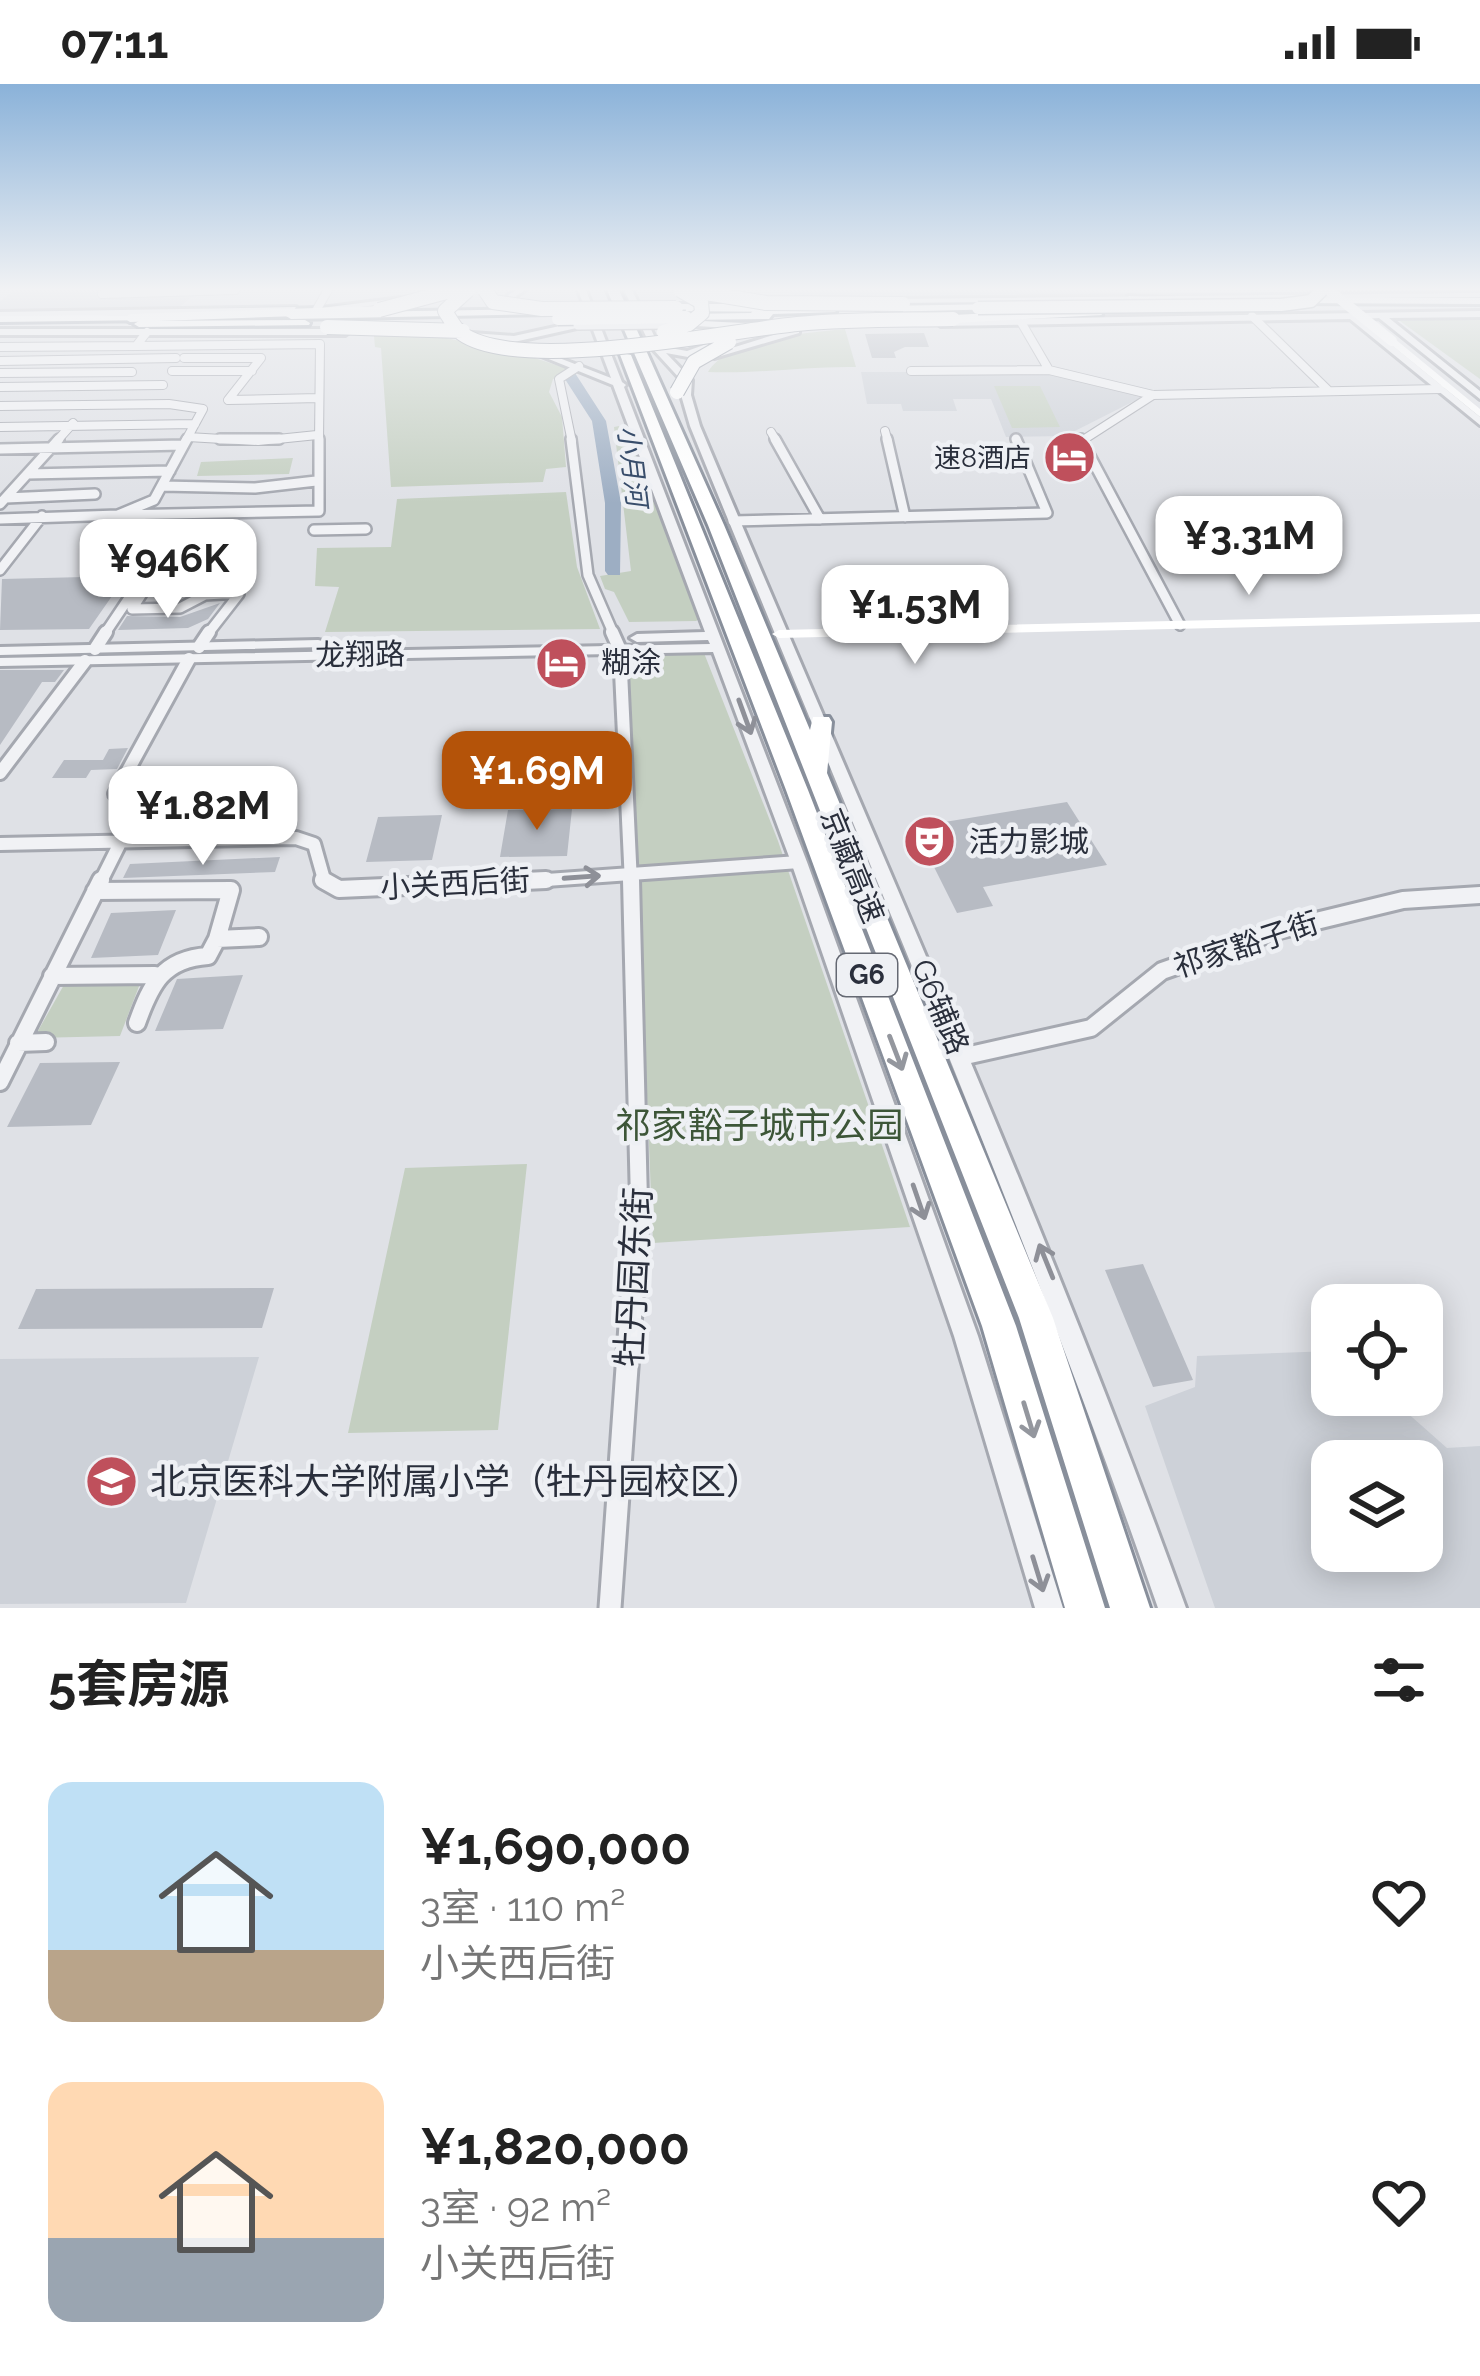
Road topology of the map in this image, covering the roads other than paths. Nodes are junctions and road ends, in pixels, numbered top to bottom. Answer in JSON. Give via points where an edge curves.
{"nodes":[{"id":1,"x":72,"y":361,"type":"edge"},
{"id":2,"x":178,"y":361,"type":"edge"},
{"id":3,"x":259,"y":361,"type":"edge"},
{"id":4,"x":319,"y":361,"type":"edge"},
{"id":5,"x":564,"y":361,"type":"edge"},
{"id":6,"x":610,"y":361,"type":"edge"},
{"id":7,"x":625,"y":361,"type":"edge"},
{"id":8,"x":630,"y":361,"type":"edge"},
{"id":9,"x":657,"y":361,"type":"edge"},
{"id":10,"x":665,"y":361,"type":"edge"},
{"id":11,"x":696,"y":361,"type":"edge"},
{"id":12,"x":708,"y":361,"type":"edge"},
{"id":13,"x":1044,"y":361,"type":"edge"},
{"id":14,"x":1298,"y":361,"type":"edge"},
{"id":15,"x":1407,"y":361,"type":"edge"},
{"id":16,"x":1419,"y":361,"type":"edge"},
{"id":17,"x":1426,"y":361,"type":"edge"},
{"id":18,"x":1435,"y":361,"type":"edge"},
{"id":19,"x":579,"y":366,"type":"junction"},
{"id":20,"x":252,"y":370,"type":"junction"},
{"id":21,"x":1049,"y":370,"type":"junction"},
{"id":22,"x":172,"y":371,"type":"junction"},
{"id":23,"x":911,"y":371,"type":"dead end"},
{"id":24,"x":61,"y":372,"type":"junction"},
{"id":25,"x":132,"y":372,"type":"dead end"},
{"id":26,"x":0,"y":373,"type":"edge"},
{"id":27,"x":163,"y":385,"type":"junction"},
{"id":28,"x":621,"y":385,"type":"junction"},
{"id":29,"x":104,"y":386,"type":"junction"},
{"id":30,"x":682,"y":386,"type":"junction"},
{"id":31,"x":0,"y":387,"type":"edge"},
{"id":32,"x":46,"y":387,"type":"junction"},
{"id":33,"x":1440,"y":389,"type":"junction"},
{"id":34,"x":1329,"y":392,"type":"junction"},
{"id":35,"x":1153,"y":395,"type":"junction"},
{"id":36,"x":318,"y":398,"type":"junction"},
{"id":37,"x":640,"y":399,"type":"junction"},
{"id":38,"x":229,"y":400,"type":"junction"},
{"id":39,"x":1480,"y":400,"type":"edge"},
{"id":40,"x":147,"y":404,"type":"junction"},
{"id":41,"x":88,"y":405,"type":"junction"},
{"id":42,"x":0,"y":406,"type":"edge"},
{"id":43,"x":28,"y":406,"type":"junction"},
{"id":44,"x":199,"y":407,"type":"junction"},
{"id":45,"x":1480,"y":418,"type":"edge"},
{"id":46,"x":195,"y":424,"type":"junction"},
{"id":47,"x":70,"y":426,"type":"junction"},
{"id":48,"x":662,"y":427,"type":"junction"},
{"id":49,"x":0,"y":428,"type":"edge"},
{"id":50,"x":885,"y":431,"type":"dead end"},
{"id":51,"x":771,"y":432,"type":"dead end"},
{"id":52,"x":317,"y":435,"type":"junction"},
{"id":53,"x":1016,"y":438,"type":"dead end"},
{"id":54,"x":186,"y":441,"type":"junction"},
{"id":55,"x":50,"y":448,"type":"junction"},
{"id":56,"x":0,"y":449,"type":"edge"},
{"id":57,"x":170,"y":471,"type":"junction"},
{"id":58,"x":27,"y":474,"type":"junction"},
{"id":59,"x":316,"y":481,"type":"junction"},
{"id":60,"x":162,"y":486,"type":"junction"},
{"id":61,"x":658,"y":490,"type":"junction"},
{"id":62,"x":95,"y":494,"type":"dead end"},
{"id":63,"x":3,"y":501,"type":"edge"},
{"id":64,"x":319,"y":511,"type":"junction"},
{"id":65,"x":118,"y":514,"type":"junction"},
{"id":66,"x":42,"y":516,"type":"junction"},
{"id":67,"x":905,"y":517,"type":"junction"},
{"id":68,"x":0,"y":519,"type":"edge"},
{"id":69,"x":820,"y":519,"type":"junction"},
{"id":70,"x":725,"y":523,"type":"junction"},
{"id":71,"x":367,"y":529,"type":"dead end"},
{"id":72,"x":22,"y":542,"type":"junction"},
{"id":73,"x":0,"y":543,"type":"edge"},
{"id":74,"x":1,"y":568,"type":"edge"},
{"id":75,"x":148,"y":570,"type":"junction"},
{"id":76,"x":740,"y":585,"type":"junction"},
{"id":77,"x":218,"y":593,"type":"junction"},
{"id":78,"x":1480,"y":618,"type":"edge"},
{"id":79,"x":1180,"y":625,"type":"junction"},
{"id":80,"x":1480,"y":630,"type":"edge"},
{"id":81,"x":777,"y":632,"type":"junction"},
{"id":82,"x":717,"y":642,"type":"junction"},
{"id":83,"x":619,"y":644,"type":"junction"},
{"id":84,"x":0,"y":651,"type":"edge"},
{"id":85,"x":194,"y":653,"type":"junction"},
{"id":86,"x":90,"y":655,"type":"junction"},
{"id":87,"x":0,"y":662,"type":"edge"},
{"id":88,"x":820,"y":722,"type":"junction"},
{"id":89,"x":0,"y":773,"type":"edge"},
{"id":90,"x":817,"y":779,"type":"junction"},
{"id":91,"x":181,"y":840,"type":"junction"},
{"id":92,"x":121,"y":841,"type":"junction"},
{"id":93,"x":0,"y":844,"type":"edge"},
{"id":94,"x":799,"y":862,"type":"junction"},
{"id":95,"x":631,"y":873,"type":"junction"},
{"id":96,"x":95,"y":891,"type":"junction"},
{"id":97,"x":1480,"y":895,"type":"edge"},
{"id":98,"x":259,"y":937,"type":"dead end"},
{"id":99,"x":217,"y":939,"type":"junction"},
{"id":100,"x":155,"y":975,"type":"junction"},
{"id":101,"x":52,"y":976,"type":"junction"},
{"id":102,"x":137,"y":1023,"type":"dead end"},
{"id":103,"x":46,"y":1042,"type":"dead end"},
{"id":104,"x":19,"y":1043,"type":"junction"},
{"id":105,"x":961,"y":1057,"type":"junction"},
{"id":106,"x":0,"y":1082,"type":"edge"},
{"id":107,"x":610,"y":1608,"type":"edge"},
{"id":108,"x":1048,"y":1608,"type":"edge"},
{"id":109,"x":1085,"y":1608,"type":"edge"},
{"id":110,"x":1130,"y":1608,"type":"edge"},
{"id":111,"x":1172,"y":1608,"type":"edge"}],
"edges":[{"from":1,"to":24,"type":"street"},
{"from":2,"to":22,"type":"street"},
{"from":3,"to":20,"type":"street"},
{"from":4,"to":36,"type":"street"},
{"from":5,"to":19,"type":"street"},
{"from":6,"to":28,"type":"street"},
{"from":7,"to":37,"type":"highway","name":"京藏高速","number":"G6"},
{"from":8,"to":48,"type":"highway","name":"京藏高速","number":"G6"},
{"from":9,"to":48,"type":"highway"},
{"from":10,"to":30,"type":"street"},
{"from":11,"to":30,"type":"highway","bridge":true},
{"from":12,"to":30,"type":"street"},
{"from":13,"to":21,"type":"street"},
{"from":14,"to":34,"type":"street"},
{"from":15,"to":33,"type":"street"},
{"from":16,"to":45,"type":"main road"},
{"from":17,"to":39,"type":"main road"},
{"from":18,"to":39,"type":"street"},
{"from":19,"to":28,"type":"street"},
{"from":19,"to":83,"type":"street","via":[[559,385],[588,574]]},
{"from":20,"to":22,"type":"street"},
{"from":20,"to":38,"type":"street"},
{"from":21,"to":23,"type":"street"},
{"from":21,"to":35,"type":"street"},
{"from":22,"to":27,"type":"street"},
{"from":24,"to":25,"type":"street"},
{"from":24,"to":26,"type":"street"},
{"from":24,"to":32,"type":"street"},
{"from":27,"to":29,"type":"street"},
{"from":27,"to":40,"type":"street"},
{"from":28,"to":37,"type":"highway"},
{"from":28,"to":61,"type":"street"},
{"from":29,"to":32,"type":"street"},
{"from":29,"to":41,"type":"street"},
{"from":30,"to":70,"type":"highway","via":[[679,411]]},
{"from":31,"to":32,"type":"street"},
{"from":32,"to":43,"type":"street"},
{"from":33,"to":34,"type":"street"},
{"from":33,"to":45,"type":"street"},
{"from":34,"to":35,"type":"street"},
{"from":35,"to":79,"type":"street","via":[[1079,440]]},
{"from":36,"to":38,"type":"street"},
{"from":36,"to":52,"type":"street"},
{"from":37,"to":48,"type":"highway","name":"京藏高速","number":"G6"},
{"from":38,"to":44,"type":"street"},
{"from":40,"to":41,"type":"street"},
{"from":40,"to":44,"type":"street"},
{"from":41,"to":43,"type":"street"},
{"from":41,"to":47,"type":"street"},
{"from":42,"to":43,"type":"street"},
{"from":44,"to":46,"type":"street"},
{"from":46,"to":47,"type":"street"},
{"from":46,"to":54,"type":"street"},
{"from":47,"to":49,"type":"street"},
{"from":47,"to":55,"type":"street"},
{"from":48,"to":61,"type":"highway"},
{"from":48,"to":70,"type":"highway","name":"京藏高速","number":"G6"},
{"from":48,"to":109,"type":"highway","name":"京藏高速","number":"G6","one_way":true,"via":[[999,1326]]},
{"from":50,"to":67,"type":"street"},
{"from":51,"to":69,"type":"street"},
{"from":52,"to":54,"type":"street"},
{"from":52,"to":59,"type":"street"},
{"from":53,"to":67,"type":"street","via":[[1047,513]]},
{"from":54,"to":55,"type":"street"},
{"from":54,"to":57,"type":"street"},
{"from":55,"to":56,"type":"street"},
{"from":55,"to":58,"type":"street"},
{"from":57,"to":58,"type":"street"},
{"from":57,"to":60,"type":"street"},
{"from":58,"to":63,"type":"street"},
{"from":59,"to":60,"type":"street"},
{"from":59,"to":64,"type":"street"},
{"from":60,"to":65,"type":"street","via":[[154,500]]},
{"from":61,"to":82,"type":"street"},
{"from":62,"to":63,"type":"street"},
{"from":64,"to":65,"type":"street"},
{"from":64,"to":71,"type":"street","via":[[312,536]]},
{"from":65,"to":66,"type":"street"},
{"from":66,"to":68,"type":"street"},
{"from":66,"to":72,"type":"street"},
{"from":67,"to":69,"type":"street"},
{"from":69,"to":70,"type":"street"},
{"from":70,"to":76,"type":"highway","name":"京藏高速","number":"G6"},
{"from":70,"to":81,"type":"street","name":"G6辅路"},
{"from":72,"to":73,"type":"street"},
{"from":72,"to":74,"type":"street"},
{"from":75,"to":77,"type":"street","via":[[155,560],[240,558]]},
{"from":75,"to":77,"type":"street","via":[[212,568],[201,588],[145,589],[132,609],[180,608]]},
{"from":75,"to":86,"type":"street"},
{"from":76,"to":81,"type":"highway"},
{"from":76,"to":90,"type":"highway","name":"京藏高速","number":"G6"},
{"from":77,"to":85,"type":"street","via":[[238,594]]},
{"from":78,"to":79,"type":"main road"},
{"from":79,"to":81,"type":"main road"},
{"from":80,"to":81,"type":"main road"},
{"from":81,"to":88,"type":"street","name":"G6辅路"},
{"from":82,"to":83,"type":"street","name":"龙翔路"},
{"from":82,"to":94,"type":"street","one_way":true},
{"from":83,"to":85,"type":"street","name":"龙翔路"},
{"from":83,"to":95,"type":"street","name":"牡丹园东街"},
{"from":84,"to":86,"type":"street","name":"龙翔路"},
{"from":85,"to":86,"type":"street","name":"龙翔路"},
{"from":85,"to":91,"type":"street","via":[[115,794],[202,792]]},
{"from":86,"to":87,"type":"street","name":"龙翔路"},
{"from":86,"to":89,"type":"street"},
{"from":88,"to":90,"type":"highway"},
{"from":88,"to":105,"type":"street","name":"G6辅路"},
{"from":90,"to":110,"type":"highway","name":"京藏高速","number":"G6","via":[[1036,1318]]},
{"from":91,"to":92,"type":"street","name":"小关西后街"},
{"from":91,"to":95,"type":"street","name":"小关西后街","one_way":true,"via":[[296,838],[314,844],[323,883],[339,889]]},
{"from":92,"to":93,"type":"street","name":"小关西后街"},
{"from":92,"to":96,"type":"street"},
{"from":94,"to":95,"type":"street","name":"小关西后街"},
{"from":94,"to":108,"type":"street","one_way":true,"via":[[966,1336]]},
{"from":95,"to":107,"type":"street","name":"牡丹园东街","via":[[640,1225]]},
{"from":96,"to":99,"type":"street","via":[[231,890]]},
{"from":96,"to":101,"type":"street"},
{"from":97,"to":105,"type":"street","name":"祁家豁子街","via":[[1403,900],[1279,930],[1162,971],[1091,1028]]},
{"from":98,"to":99,"type":"street"},
{"from":99,"to":100,"type":"street","via":[[208,956],[185,956]]},
{"from":100,"to":101,"type":"street"},
{"from":100,"to":102,"type":"street"},
{"from":101,"to":104,"type":"street"},
{"from":103,"to":104,"type":"street"},
{"from":104,"to":106,"type":"street"},
{"from":111,"to":105,"type":"street","name":"G6辅路","one_way":true,"via":[[1069,1318]]}]}
